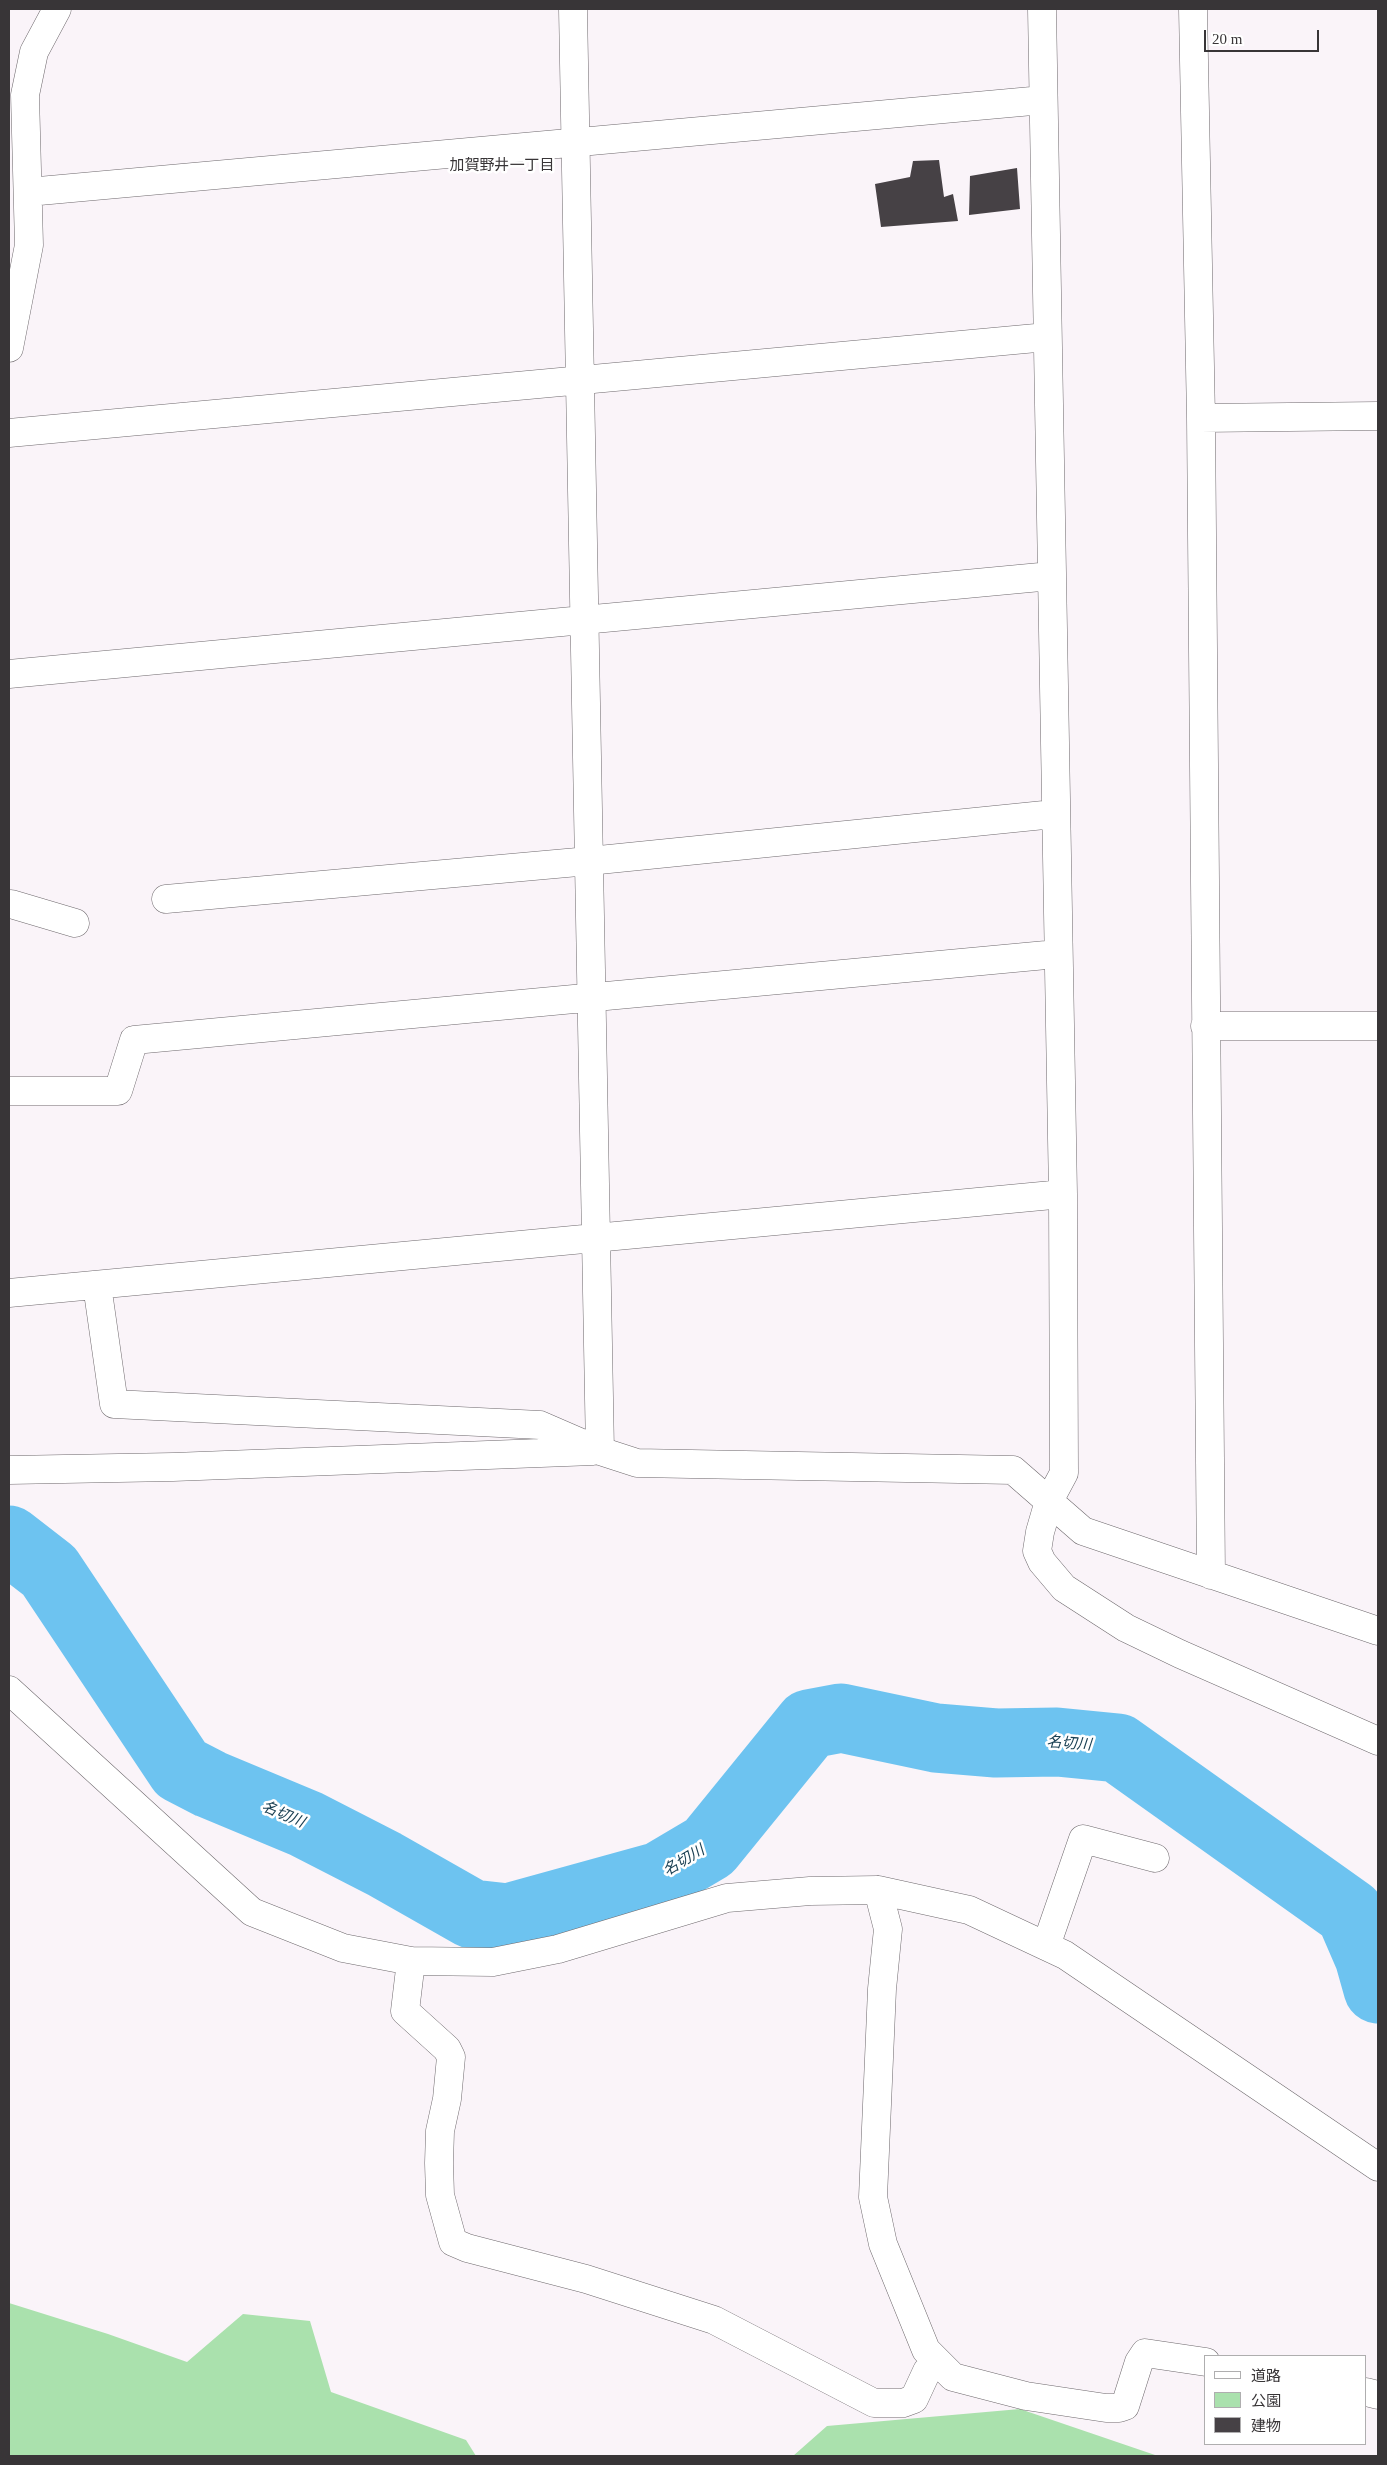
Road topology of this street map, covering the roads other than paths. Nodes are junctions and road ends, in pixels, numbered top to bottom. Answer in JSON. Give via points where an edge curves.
{"nodes":[{"id":1,"x":57,"y":9,"type":"edge"},
{"id":2,"x":573,"y":9,"type":"edge"},
{"id":3,"x":1042,"y":9,"type":"edge"},
{"id":4,"x":1193,"y":9,"type":"edge"},
{"id":5,"x":1043,"y":100,"type":"junction"},
{"id":6,"x":575,"y":142,"type":"junction"},
{"id":7,"x":28,"y":192,"type":"junction"},
{"id":8,"x":1047,"y":337,"type":"junction"},
{"id":9,"x":9,"y":348,"type":"edge"},
{"id":10,"x":579,"y":381,"type":"junction"},
{"id":11,"x":1378,"y":416,"type":"edge"},
{"id":12,"x":1201,"y":418,"type":"junction"},
{"id":13,"x":9,"y":433,"type":"edge"},
{"id":14,"x":1051,"y":576,"type":"junction"},
{"id":15,"x":584,"y":621,"type":"junction"},
{"id":16,"x":9,"y":674,"type":"edge"},
{"id":17,"x":1054,"y":814,"type":"junction"},
{"id":18,"x":589,"y":861,"type":"junction"},
{"id":19,"x":166,"y":899,"type":"dead end"},
{"id":20,"x":10,"y":912,"type":"edge"},
{"id":21,"x":75,"y":923,"type":"dead end"},
{"id":22,"x":1058,"y":954,"type":"junction"},
{"id":23,"x":592,"y":997,"type":"junction"},
{"id":24,"x":1205,"y":1026,"type":"junction"},
{"id":25,"x":1378,"y":1026,"type":"edge"},
{"id":26,"x":9,"y":1091,"type":"edge"},
{"id":27,"x":1063,"y":1194,"type":"junction"},
{"id":28,"x":596,"y":1238,"type":"junction"},
{"id":29,"x":97,"y":1285,"type":"junction"},
{"id":30,"x":9,"y":1293,"type":"edge"},
{"id":31,"x":600,"y":1451,"type":"junction"},
{"id":32,"x":9,"y":1470,"type":"edge"},
{"id":33,"x":1049,"y":1501,"type":"junction"},
{"id":34,"x":1211,"y":1574,"type":"junction"},
{"id":35,"x":1378,"y":1631,"type":"edge"},
{"id":36,"x":9,"y":1690,"type":"edge"},
{"id":37,"x":1378,"y":1741,"type":"edge"},
{"id":38,"x":1155,"y":1858,"type":"dead end"},
{"id":39,"x":878,"y":1890,"type":"junction"},
{"id":40,"x":1046,"y":1946,"type":"junction"},
{"id":41,"x":411,"y":1961,"type":"junction"},
{"id":42,"x":1378,"y":2166,"type":"edge"},
{"id":43,"x":937,"y":2361,"type":"junction"},
{"id":44,"x":1204,"y":2362,"type":"edge"}],
"edges":[{"from":1,"to":7,"type":"street","via":[[34,52],[25,95]]},
{"from":2,"to":6,"type":"street"},
{"from":3,"to":5,"type":"street"},
{"from":4,"to":12,"type":"street"},
{"from":5,"to":6,"type":"street"},
{"from":5,"to":8,"type":"street"},
{"from":6,"to":7,"type":"street"},
{"from":6,"to":10,"type":"street"},
{"from":7,"to":9,"type":"street","via":[[29,245]]},
{"from":8,"to":10,"type":"street"},
{"from":8,"to":14,"type":"street"},
{"from":10,"to":13,"type":"street"},
{"from":10,"to":15,"type":"street"},
{"from":11,"to":12,"type":"street"},
{"from":12,"to":24,"type":"street"},
{"from":14,"to":15,"type":"street"},
{"from":14,"to":17,"type":"street"},
{"from":15,"to":16,"type":"street"},
{"from":15,"to":18,"type":"street"},
{"from":17,"to":18,"type":"street"},
{"from":17,"to":22,"type":"street"},
{"from":18,"to":19,"type":"street"},
{"from":18,"to":23,"type":"street"},
{"from":20,"to":21,"type":"street"},
{"from":22,"to":23,"type":"street"},
{"from":22,"to":27,"type":"street"},
{"from":23,"to":26,"type":"street","via":[[134,1040],[118,1091]]},
{"from":23,"to":28,"type":"street"},
{"from":24,"to":25,"type":"street"},
{"from":24,"to":34,"type":"street"},
{"from":27,"to":28,"type":"street"},
{"from":27,"to":33,"type":"street","via":[[1064,1473]]},
{"from":28,"to":29,"type":"street"},
{"from":28,"to":31,"type":"street"},
{"from":29,"to":30,"type":"street"},
{"from":29,"to":31,"type":"street","via":[[114,1404],[540,1424]]},
{"from":31,"to":32,"type":"street"},
{"from":31,"to":33,"type":"street","via":[[638,1463],[1012,1470]]},
{"from":33,"to":34,"type":"street","via":[[1082,1531]]},
{"from":33,"to":37,"type":"street","via":[[1037,1551],[1064,1588],[1133,1632]]},
{"from":34,"to":35,"type":"street"},
{"from":36,"to":41,"type":"street","via":[[252,1912],[343,1948]]},
{"from":38,"to":40,"type":"street","via":[[1083,1839]]},
{"from":39,"to":40,"type":"street","via":[[969,1910]]},
{"from":39,"to":41,"type":"street","via":[[810,1890],[727,1898],[558,1950],[493,1962]]},
{"from":39,"to":43,"type":"street","via":[[888,1929],[882,1989],[873,2198],[883,2244],[918,2334],[926,2350]]},
{"from":40,"to":42,"type":"street"},
{"from":41,"to":43,"type":"street","via":[[405,2011],[447,2049],[451,2057],[440,2131],[439,2163],[440,2195],[453,2242],[586,2279],[714,2320],[874,2403],[903,2403],[914,2399],[927,2371]]},
{"from":43,"to":44,"type":"street","via":[[953,2377],[1002,2391],[1119,2408],[1128,2401],[1145,2353]]}]}
